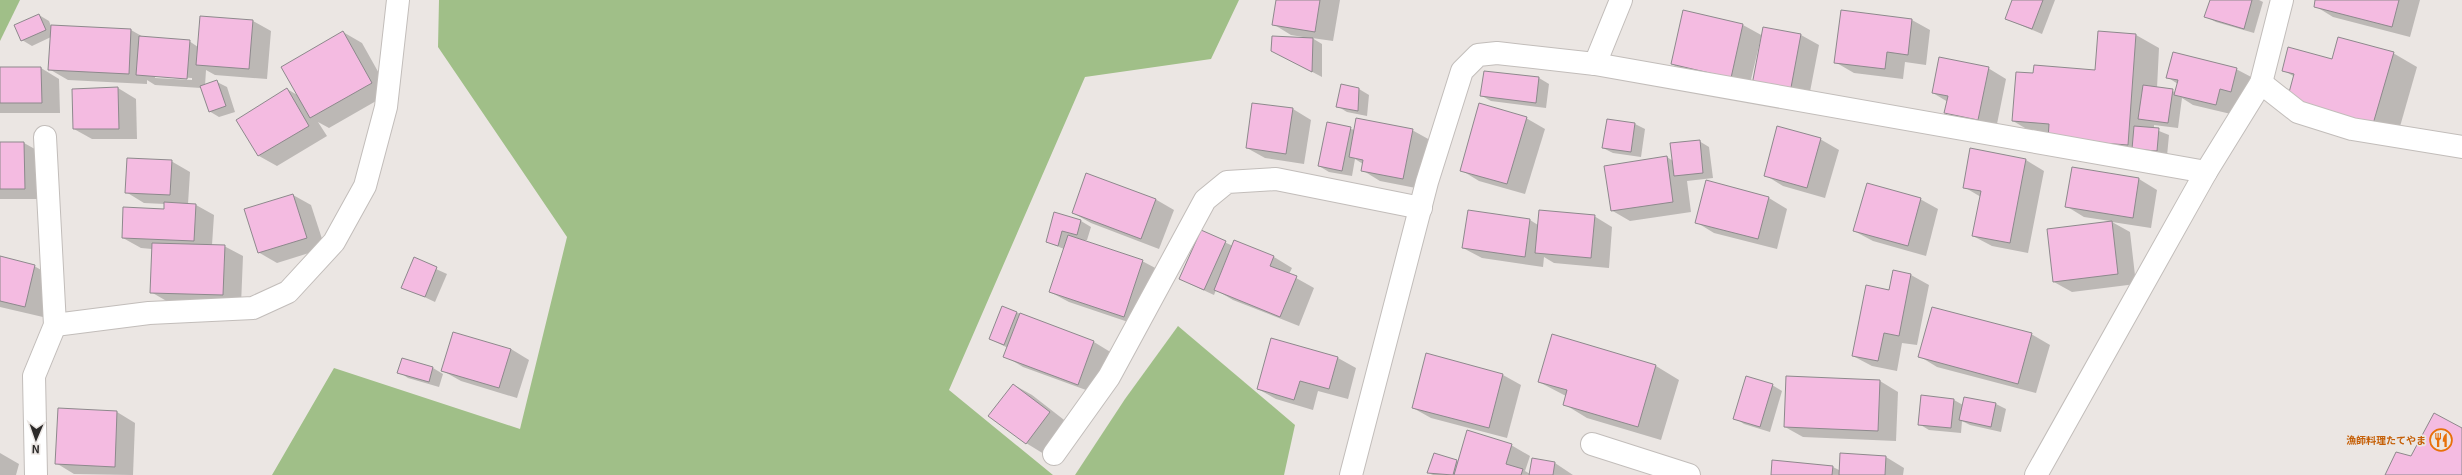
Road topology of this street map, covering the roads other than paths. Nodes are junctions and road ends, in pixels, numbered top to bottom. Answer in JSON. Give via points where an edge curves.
{"nodes":[{"id":1,"x":398,"y":0,"type":"edge"},
{"id":2,"x":1621,"y":0,"type":"edge"},
{"id":3,"x":2282,"y":0,"type":"edge"},
{"id":4,"x":1595,"y":64,"type":"junction"},
{"id":5,"x":2261,"y":83,"type":"junction"},
{"id":6,"x":45,"y":137,"type":"dead end"},
{"id":7,"x":2462,"y":148,"type":"edge"},
{"id":8,"x":2206,"y":172,"type":"junction"},
{"id":9,"x":1421,"y":208,"type":"junction"},
{"id":10,"x":55,"y":325,"type":"junction"},
{"id":11,"x":1592,"y":444,"type":"dead end"},
{"id":12,"x":1054,"y":454,"type":"dead end"},
{"id":13,"x":36,"y":475,"type":"edge"},
{"id":14,"x":1352,"y":475,"type":"edge"},
{"id":15,"x":1689,"y":475,"type":"edge"},
{"id":16,"x":2036,"y":475,"type":"edge"}],
"edges":[{"from":1,"to":10,"type":"street","via":[[386,107],[365,186],[334,242],[288,292],[253,308],[149,313]]},
{"from":2,"to":4,"type":"street"},
{"from":3,"to":5,"type":"street"},
{"from":4,"to":8,"type":"street"},
{"from":4,"to":9,"type":"street","via":[[1497,53],[1478,55],[1462,71]]},
{"from":5,"to":7,"type":"street","via":[[2298,112],[2338,125]]},
{"from":5,"to":8,"type":"street"},
{"from":6,"to":10,"type":"street"},
{"from":8,"to":16,"type":"street"},
{"from":9,"to":12,"type":"street","via":[[1276,179],[1227,182],[1205,200],[1109,377]]},
{"from":9,"to":14,"type":"street"},
{"from":10,"to":13,"type":"street","via":[[34,376]]},
{"from":11,"to":15,"type":"street"}]}
